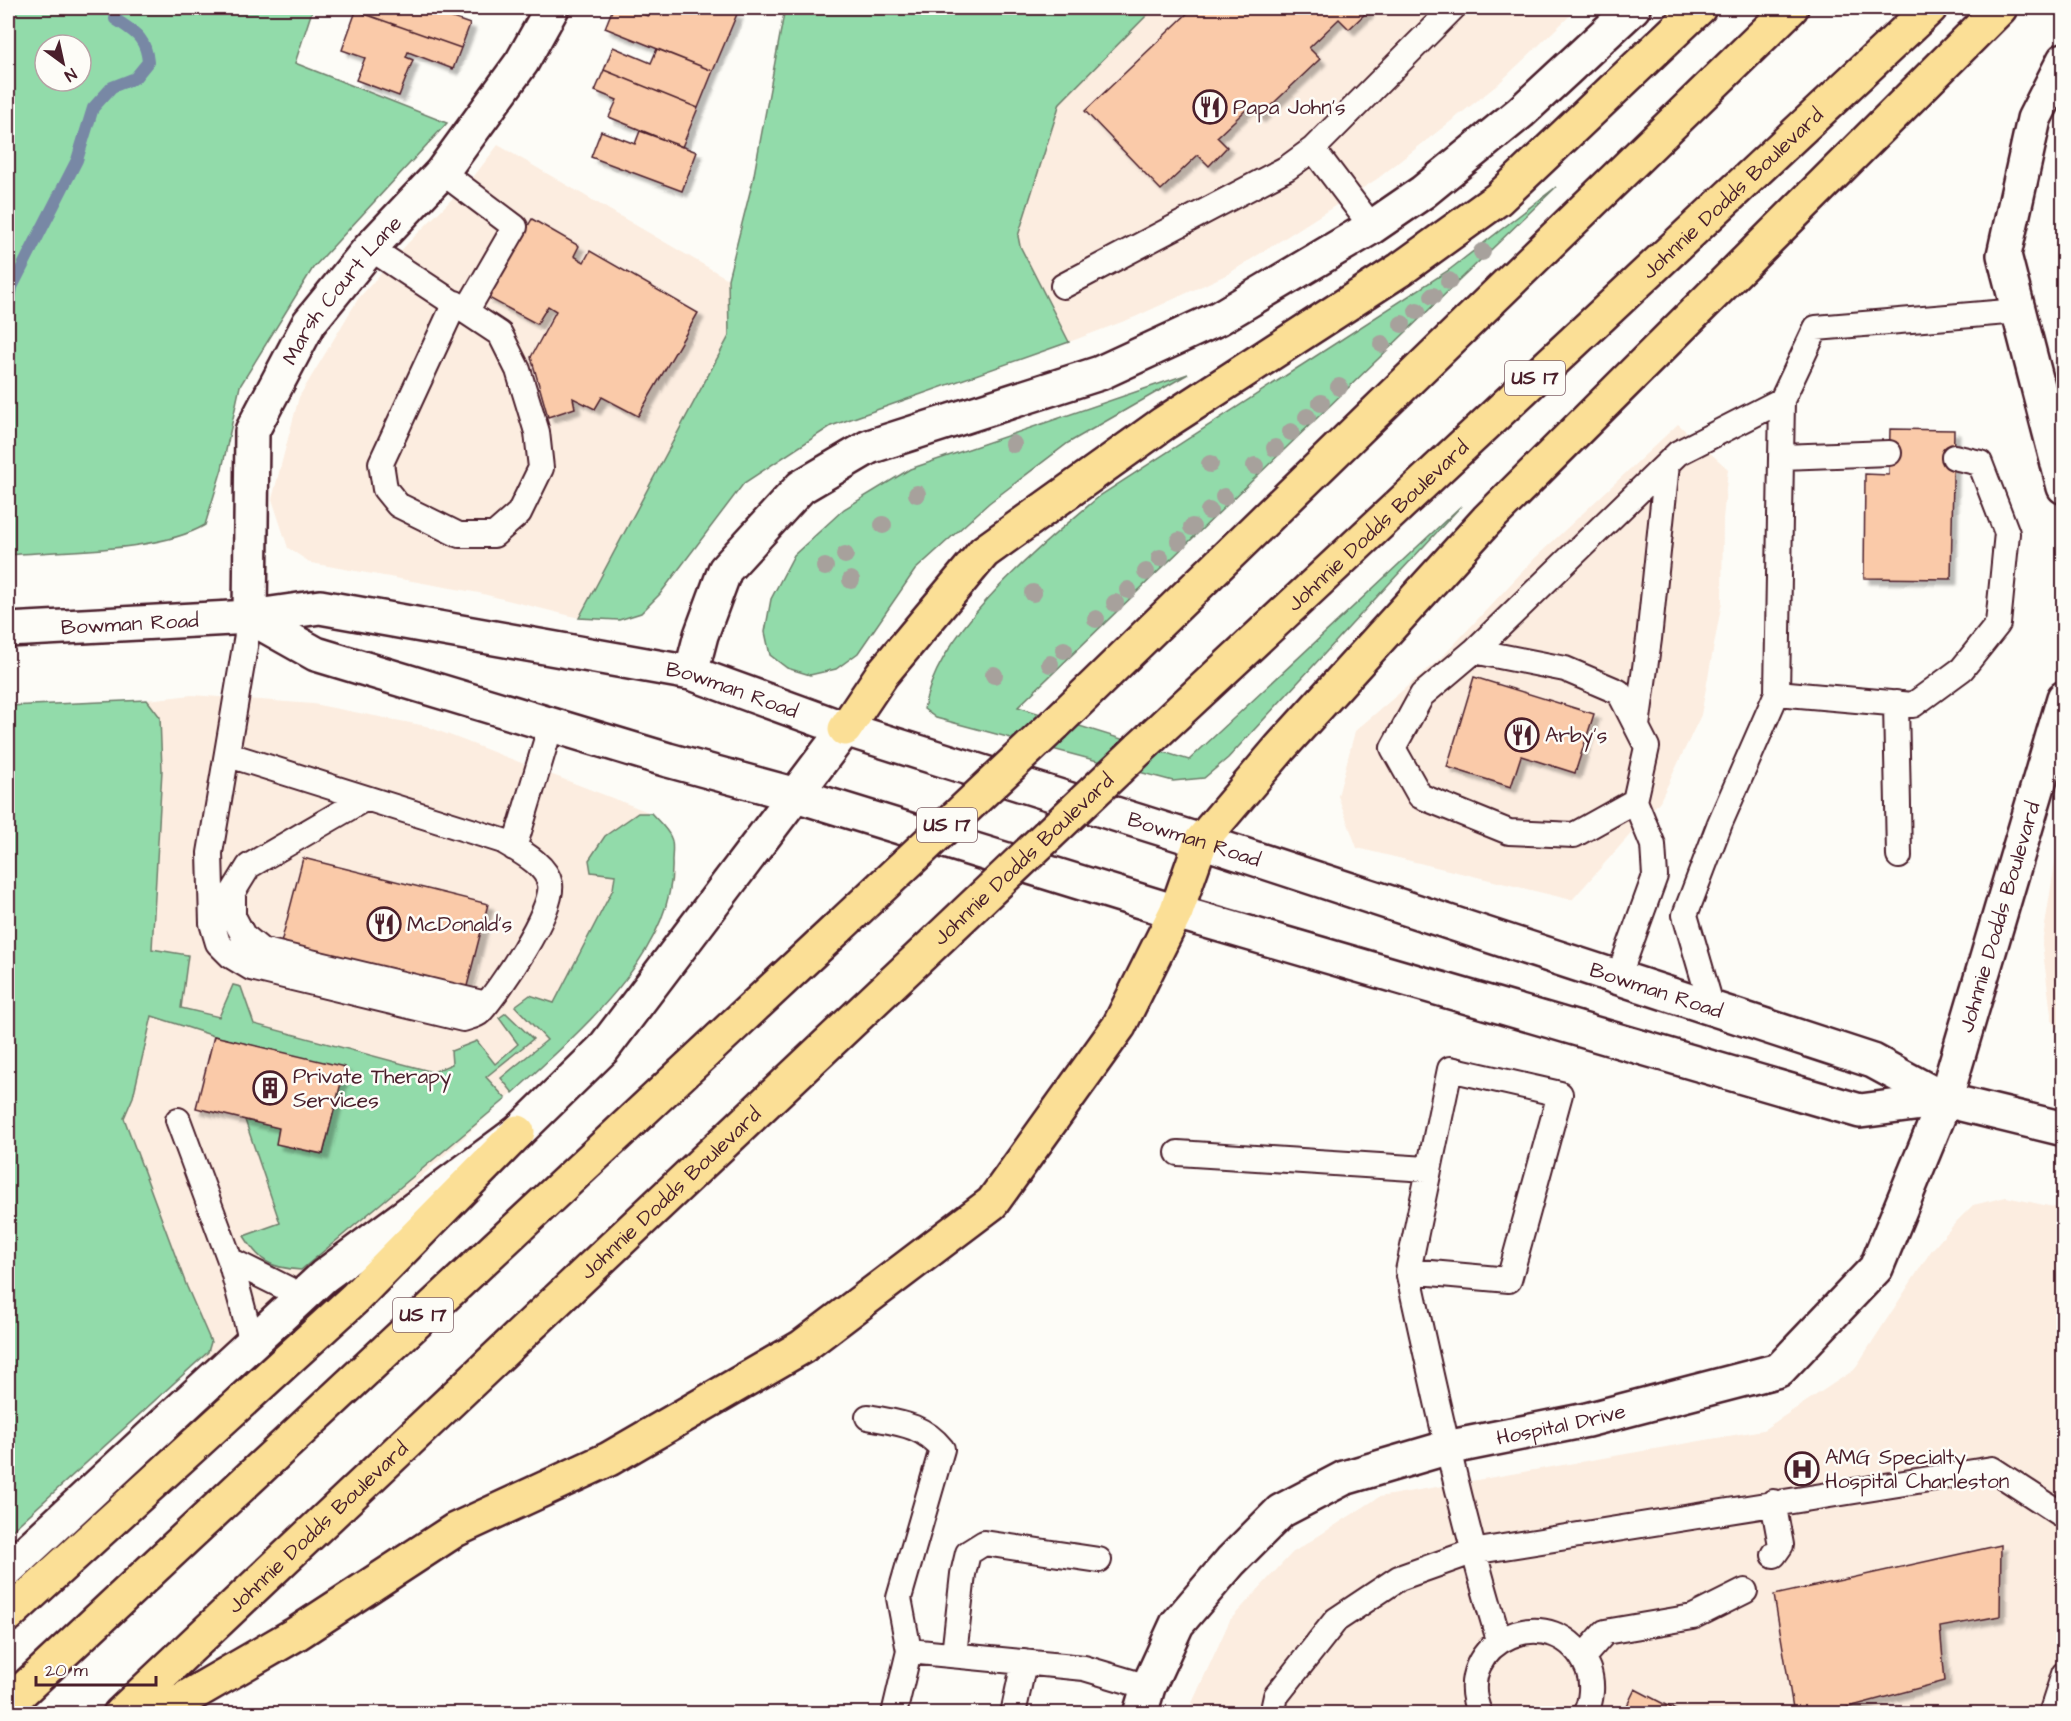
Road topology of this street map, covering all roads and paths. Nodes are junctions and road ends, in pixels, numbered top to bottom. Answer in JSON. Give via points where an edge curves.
{"nodes":[{"id":1,"x":552,"y":8,"type":"edge"},
{"id":2,"x":1453,"y":8,"type":"edge"},
{"id":3,"x":1633,"y":8,"type":"edge"},
{"id":4,"x":1699,"y":8,"type":"edge"},
{"id":5,"x":1791,"y":8,"type":"edge"},
{"id":6,"x":1930,"y":8,"type":"edge"},
{"id":7,"x":2000,"y":8,"type":"edge"},
{"id":8,"x":2064,"y":60,"type":"edge"},
{"id":9,"x":1313,"y":149,"type":"junction"},
{"id":10,"x":442,"y":172,"type":"junction"},
{"id":11,"x":1372,"y":227,"type":"junction"},
{"id":12,"x":370,"y":248,"type":"junction"},
{"id":13,"x":1063,"y":286,"type":"dead end"},
{"id":14,"x":461,"y":306,"type":"junction"},
{"id":15,"x":2019,"y":312,"type":"junction"},
{"id":16,"x":1782,"y":400,"type":"junction"},
{"id":17,"x":1889,"y":453,"type":"dead end"},
{"id":18,"x":1782,"y":457,"type":"junction"},
{"id":19,"x":1954,"y":457,"type":"dead end"},
{"id":20,"x":1667,"y":464,"type":"junction"},
{"id":21,"x":2064,"y":487,"type":"edge"},
{"id":22,"x":250,"y":617,"type":"junction"},
{"id":23,"x":8,"y":630,"type":"edge"},
{"id":24,"x":1474,"y":651,"type":"junction"},
{"id":25,"x":691,"y":673,"type":"junction"},
{"id":26,"x":1777,"y":693,"type":"junction"},
{"id":27,"x":1896,"y":703,"type":"junction"},
{"id":28,"x":2061,"y":719,"type":"edge"},
{"id":29,"x":551,"y":725,"type":"junction"},
{"id":30,"x":1637,"y":726,"type":"junction"},
{"id":31,"x":845,"y":729,"type":"junction"},
{"id":32,"x":229,"y":755,"type":"junction"},
{"id":33,"x":796,"y":795,"type":"junction"},
{"id":34,"x":366,"y":798,"type":"junction"},
{"id":35,"x":1635,"y":801,"type":"junction"},
{"id":36,"x":1201,"y":842,"type":"junction"},
{"id":37,"x":514,"y":848,"type":"junction"},
{"id":38,"x":1899,"y":856,"type":"dead end"},
{"id":39,"x":1176,"y":912,"type":"junction"},
{"id":40,"x":1618,"y":978,"type":"junction"},
{"id":41,"x":486,"y":1004,"type":"junction"},
{"id":42,"x":1712,"y":1008,"type":"junction"},
{"id":43,"x":1946,"y":1100,"type":"junction"},
{"id":44,"x":178,"y":1120,"type":"dead end"},
{"id":45,"x":2064,"y":1129,"type":"edge"},
{"id":46,"x":518,"y":1132,"type":"junction"},
{"id":47,"x":1178,"y":1153,"type":"dead end"},
{"id":48,"x":1427,"y":1169,"type":"junction"},
{"id":49,"x":230,"y":1260,"type":"junction"},
{"id":50,"x":1408,"y":1271,"type":"junction"},
{"id":51,"x":302,"y":1296,"type":"junction"},
{"id":52,"x":252,"y":1343,"type":"junction"},
{"id":53,"x":868,"y":1418,"type":"dead end"},
{"id":54,"x":1446,"y":1448,"type":"junction"},
{"id":55,"x":1773,"y":1502,"type":"junction"},
{"id":56,"x":2064,"y":1516,"type":"edge"},
{"id":57,"x":1472,"y":1552,"type":"junction"},
{"id":58,"x":1774,"y":1555,"type":"dead end"},
{"id":59,"x":1099,"y":1560,"type":"dead end"},
{"id":60,"x":8,"y":1569,"type":"edge"},
{"id":61,"x":1745,"y":1591,"type":"dead end"},
{"id":62,"x":8,"y":1615,"type":"edge"},
{"id":63,"x":1498,"y":1640,"type":"junction"},
{"id":64,"x":909,"y":1651,"type":"junction"},
{"id":65,"x":954,"y":1655,"type":"junction"},
{"id":66,"x":1583,"y":1657,"type":"junction"},
{"id":67,"x":1024,"y":1662,"type":"junction"},
{"id":68,"x":2064,"y":1674,"type":"edge"},
{"id":69,"x":1144,"y":1700,"type":"edge"},
{"id":70,"x":8,"y":1704,"type":"edge"},
{"id":71,"x":120,"y":1713,"type":"edge"},
{"id":72,"x":158,"y":1713,"type":"edge"},
{"id":73,"x":894,"y":1713,"type":"edge"},
{"id":74,"x":1013,"y":1713,"type":"edge"},
{"id":75,"x":1272,"y":1713,"type":"edge"},
{"id":76,"x":1480,"y":1713,"type":"edge"},
{"id":77,"x":1585,"y":1713,"type":"edge"},
{"id":78,"x":2051,"y":1713,"type":"edge"}],
"edges":[{"from":1,"to":10,"type":"main road","name":"Marsh Court Lane","via":[[522,62]]},
{"from":2,"to":9,"type":"lane"},
{"from":3,"to":11,"type":"main road","via":[[1521,112],[1423,192]]},
{"from":4,"to":31,"type":"highway","via":[[1498,199],[1401,269],[1164,423],[984,552],[882,674]]},
{"from":5,"to":70,"type":"highway","number":"US 17","bridge":true,"via":[[1054,724]]},
{"from":6,"to":71,"type":"highway","name":"Johnnie Dodds Boulevard","number":"US 17","bridge":true},
{"from":7,"to":36,"type":"highway","via":[[1487,520],[1280,748]]},
{"from":8,"to":15,"type":"main road","via":[[2034,119],[2004,255]]},
{"from":9,"to":11,"type":"lane"},
{"from":9,"to":13,"type":"lane","via":[[1287,168]]},
{"from":10,"to":12,"type":"main road","name":"Marsh Court Lane"},
{"from":10,"to":14,"type":"lane","via":[[515,227]]},
{"from":11,"to":25,"type":"main road","via":[[1219,318],[1100,373],[869,447],[801,487],[725,570]]},
{"from":12,"to":14,"type":"lane"},
{"from":12,"to":22,"type":"main road","name":"Marsh Court Lane","via":[[309,323],[252,431]]},
{"from":14,"to":14,"type":"lane","via":[[500,334],[509,347],[537,432],[541,468],[519,513],[494,534],[459,535],[398,505],[385,489],[381,463]]},
{"from":15,"to":16,"type":"lane","via":[[1816,328]]},
{"from":15,"to":21,"type":"main road"},
{"from":16,"to":18,"type":"lane"},
{"from":16,"to":20,"type":"lane","via":[[1678,453]]},
{"from":17,"to":18,"type":"lane"},
{"from":18,"to":26,"type":"lane"},
{"from":19,"to":27,"type":"lane","via":[[1980,463],[2007,533],[1998,624],[1962,669],[1913,705]]},
{"from":20,"to":24,"type":"lane"},
{"from":20,"to":30,"type":"lane"},
{"from":22,"to":23,"type":"main road","name":"Bowman Road"},
{"from":22,"to":25,"type":"main road","name":"Bowman Road","via":[[320,607]]},
{"from":22,"to":29,"type":"main road","name":"Bowman Road","via":[[316,654]]},
{"from":22,"to":32,"type":"lane"},
{"from":24,"to":30,"type":"lane","via":[[1565,669],[1619,692]]},
{"from":24,"to":35,"type":"lane","via":[[1422,695],[1393,748],[1420,796],[1509,832],[1574,835]]},
{"from":25,"to":31,"type":"main road","name":"Bowman Road"},
{"from":26,"to":27,"type":"lane"},
{"from":26,"to":42,"type":"lane","via":[[1685,915]]},
{"from":27,"to":38,"type":"lane"},
{"from":28,"to":43,"type":"main road","name":"Johnnie Dodds Boulevard"},
{"from":29,"to":33,"type":"main road","name":"Bowman Road"},
{"from":29,"to":37,"type":"lane"},
{"from":30,"to":35,"type":"lane","via":[[1647,747]]},
{"from":31,"to":33,"type":"main road"},
{"from":31,"to":36,"type":"main road","name":"Bowman Road"},
{"from":32,"to":34,"type":"lane"},
{"from":32,"to":41,"type":"lane","via":[[210,853],[212,923],[218,943],[231,956],[251,968],[463,1019],[479,1014]]},
{"from":33,"to":39,"type":"main road","name":"Bowman Road"},
{"from":33,"to":46,"type":"main road","via":[[603,1049]]},
{"from":34,"to":37,"type":"lane","via":[[503,841]]},
{"from":34,"to":41,"type":"lane","via":[[249,866],[234,892],[233,916],[243,935],[261,950]]},
{"from":35,"to":40,"type":"lane","via":[[1653,845],[1655,876]]},
{"from":36,"to":39,"type":"highway"},
{"from":36,"to":40,"type":"main road","name":"Bowman Road"},
{"from":37,"to":41,"type":"lane","via":[[541,868],[549,881],[551,896],[532,938]]},
{"from":39,"to":43,"type":"main road","name":"Bowman Road","via":[[1860,1112]]},
{"from":39,"to":72,"type":"highway","via":[[1119,1026],[992,1203],[802,1347],[609,1459],[455,1530],[296,1634]]},
{"from":40,"to":42,"type":"main road","name":"Bowman Road"},
{"from":42,"to":43,"type":"main road","name":"Bowman Road","via":[[1873,1061]]},
{"from":43,"to":45,"type":"main road","name":"Bowman Road"},
{"from":43,"to":54,"type":"main road","name":"Hospital Drive","via":[[1876,1268],[1779,1370],[1587,1420]]},
{"from":44,"to":49,"type":"lane"},
{"from":46,"to":51,"type":"main road"},
{"from":46,"to":62,"type":"highway","via":[[354,1299]]},
{"from":47,"to":48,"type":"lane"},
{"from":48,"to":50,"type":"lane"},
{"from":48,"to":50,"type":"lane","via":[[1450,1069],[1560,1094],[1509,1280]]},
{"from":49,"to":51,"type":"lane"},
{"from":49,"to":52,"type":"lane"},
{"from":50,"to":54,"type":"lane"},
{"from":51,"to":52,"type":"main road"},
{"from":52,"to":60,"type":"main road"},
{"from":53,"to":64,"type":"lane","via":[[913,1425],[932,1436],[942,1449],[900,1598]]},
{"from":54,"to":57,"type":"lane"},
{"from":54,"to":69,"type":"main road","name":"Hospital Drive","via":[[1344,1478],[1281,1511],[1176,1624]]},
{"from":55,"to":56,"type":"lane","via":[[1992,1469]]},
{"from":55,"to":57,"type":"lane"},
{"from":55,"to":58,"type":"lane","via":[[1781,1545]]},
{"from":57,"to":63,"type":"lane"},
{"from":57,"to":75,"type":"lane","via":[[1399,1578],[1336,1620],[1276,1696]]},
{"from":59,"to":65,"type":"lane","via":[[984,1543],[968,1553]]},
{"from":61,"to":66,"type":"lane","via":[[1693,1617],[1605,1632]]},
{"from":63,"to":66,"type":"lane","via":[[1526,1631],[1554,1633],[1571,1643]]},
{"from":63,"to":76,"type":"lane","via":[[1477,1669],[1474,1687]]},
{"from":64,"to":65,"type":"lane"},
{"from":64,"to":73,"type":"lane"},
{"from":65,"to":67,"type":"lane"},
{"from":66,"to":77,"type":"lane","via":[[1590,1674],[1591,1692]]},
{"from":67,"to":69,"type":"lane","via":[[1084,1668]]},
{"from":67,"to":74,"type":"lane"},
{"from":68,"to":78,"type":"lane"}]}
